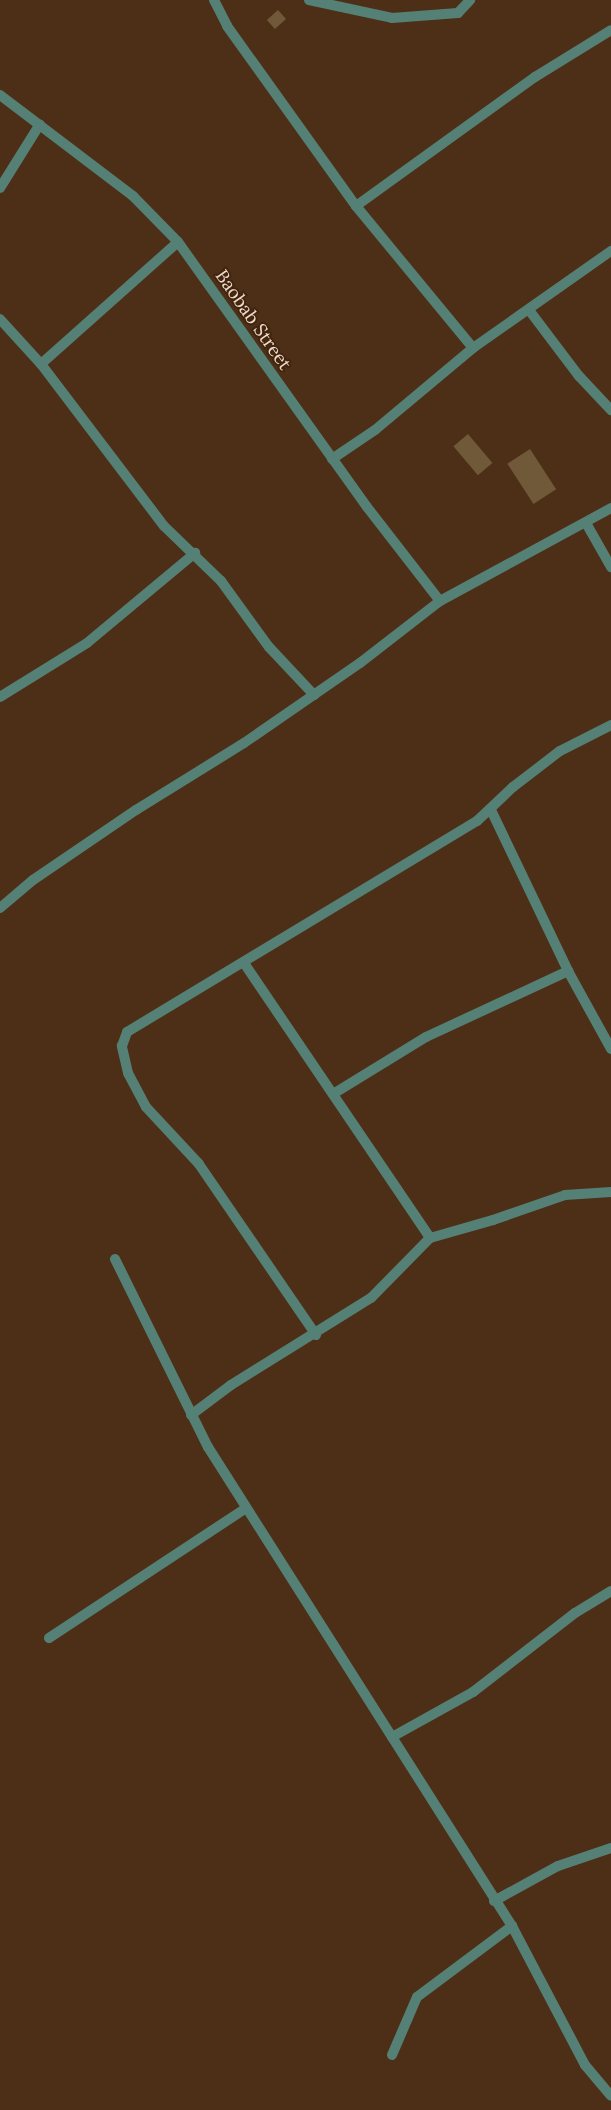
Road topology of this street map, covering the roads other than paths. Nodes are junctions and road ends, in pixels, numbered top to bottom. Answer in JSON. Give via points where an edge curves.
{"nodes":[{"id":1,"x":214,"y":0,"type":"edge"},
{"id":2,"x":309,"y":0,"type":"edge"},
{"id":3,"x":470,"y":0,"type":"edge"},
{"id":4,"x":611,"y":30,"type":"edge"},
{"id":5,"x":0,"y":95,"type":"edge"},
{"id":6,"x":40,"y":124,"type":"junction"},
{"id":7,"x":0,"y":188,"type":"edge"},
{"id":8,"x":356,"y":206,"type":"junction"},
{"id":9,"x":178,"y":242,"type":"junction"},
{"id":10,"x":611,"y":251,"type":"edge"},
{"id":11,"x":529,"y":310,"type":"junction"},
{"id":12,"x":0,"y":319,"type":"edge"},
{"id":13,"x":473,"y":348,"type":"junction"},
{"id":14,"x":42,"y":364,"type":"junction"},
{"id":15,"x":611,"y":410,"type":"edge"},
{"id":16,"x":332,"y":459,"type":"junction"},
{"id":17,"x":611,"y":508,"type":"edge"},
{"id":18,"x":586,"y":523,"type":"junction"},
{"id":19,"x":195,"y":553,"type":"junction"},
{"id":20,"x":611,"y":567,"type":"edge"},
{"id":21,"x":440,"y":601,"type":"junction"},
{"id":22,"x":314,"y":695,"type":"junction"},
{"id":23,"x":0,"y":697,"type":"edge"},
{"id":24,"x":611,"y":725,"type":"edge"},
{"id":25,"x":491,"y":810,"type":"junction"},
{"id":26,"x":0,"y":908,"type":"edge"},
{"id":27,"x":244,"y":963,"type":"junction"},
{"id":28,"x":568,"y":971,"type":"junction"},
{"id":29,"x":611,"y":1049,"type":"edge"},
{"id":30,"x":333,"y":1094,"type":"junction"},
{"id":31,"x":611,"y":1192,"type":"edge"},
{"id":32,"x":430,"y":1238,"type":"junction"},
{"id":33,"x":115,"y":1259,"type":"dead end"},
{"id":34,"x":316,"y":1335,"type":"junction"},
{"id":35,"x":191,"y":1415,"type":"junction"},
{"id":36,"x":246,"y":1508,"type":"junction"},
{"id":37,"x":611,"y":1591,"type":"edge"},
{"id":38,"x":49,"y":1638,"type":"dead end"},
{"id":39,"x":392,"y":1737,"type":"junction"},
{"id":40,"x":611,"y":1848,"type":"edge"},
{"id":41,"x":494,"y":1901,"type":"junction"},
{"id":42,"x":512,"y":1926,"type":"junction"},
{"id":43,"x":392,"y":2055,"type":"dead end"},
{"id":44,"x":611,"y":2096,"type":"edge"}],
"edges":[{"from":1,"to":8,"type":"street","via":[[227,26]]},
{"from":2,"to":3,"type":"street","via":[[392,18],[458,13]]},
{"from":4,"to":8,"type":"street","via":[[535,77]]},
{"from":5,"to":6,"type":"street","name":"Baobab Street"},
{"from":6,"to":7,"type":"street"},
{"from":6,"to":9,"type":"street","name":"Baobab Street","via":[[133,196]]},
{"from":8,"to":13,"type":"street"},
{"from":9,"to":14,"type":"street"},
{"from":9,"to":16,"type":"street","name":"Baobab Street"},
{"from":10,"to":11,"type":"street"},
{"from":11,"to":13,"type":"street"},
{"from":11,"to":15,"type":"street","via":[[579,376]]},
{"from":12,"to":14,"type":"street"},
{"from":13,"to":16,"type":"street","via":[[375,430]]},
{"from":14,"to":19,"type":"street","via":[[164,526]]},
{"from":16,"to":21,"type":"street","name":"Baobab Street"},
{"from":17,"to":18,"type":"street"},
{"from":18,"to":20,"type":"street"},
{"from":18,"to":21,"type":"street"},
{"from":19,"to":22,"type":"street","via":[[221,581],[269,647]]},
{"from":19,"to":23,"type":"street","via":[[87,644]]},
{"from":21,"to":22,"type":"street"},
{"from":22,"to":26,"type":"street","via":[[136,810],[33,880]]},
{"from":24,"to":25,"type":"street","via":[[560,751],[513,786]]},
{"from":25,"to":27,"type":"street"},
{"from":25,"to":28,"type":"street"},
{"from":27,"to":30,"type":"street"},
{"from":27,"to":34,"type":"street","via":[[147,1018],[127,1032],[122,1046],[128,1073],[146,1107],[199,1164]]},
{"from":28,"to":29,"type":"street"},
{"from":28,"to":30,"type":"street","via":[[426,1037]]},
{"from":30,"to":32,"type":"street"},
{"from":31,"to":32,"type":"street","via":[[565,1195]]},
{"from":32,"to":34,"type":"street","via":[[371,1298]]},
{"from":33,"to":35,"type":"street"},
{"from":34,"to":35,"type":"street","via":[[232,1385]]},
{"from":35,"to":36,"type":"street"},
{"from":36,"to":38,"type":"street"},
{"from":36,"to":39,"type":"street"},
{"from":37,"to":39,"type":"street","via":[[575,1613],[473,1692]]},
{"from":39,"to":41,"type":"street"},
{"from":40,"to":41,"type":"street","via":[[558,1866]]},
{"from":41,"to":42,"type":"street"},
{"from":42,"to":43,"type":"street","via":[[417,1997]]},
{"from":42,"to":44,"type":"street","via":[[585,2065]]}]}
